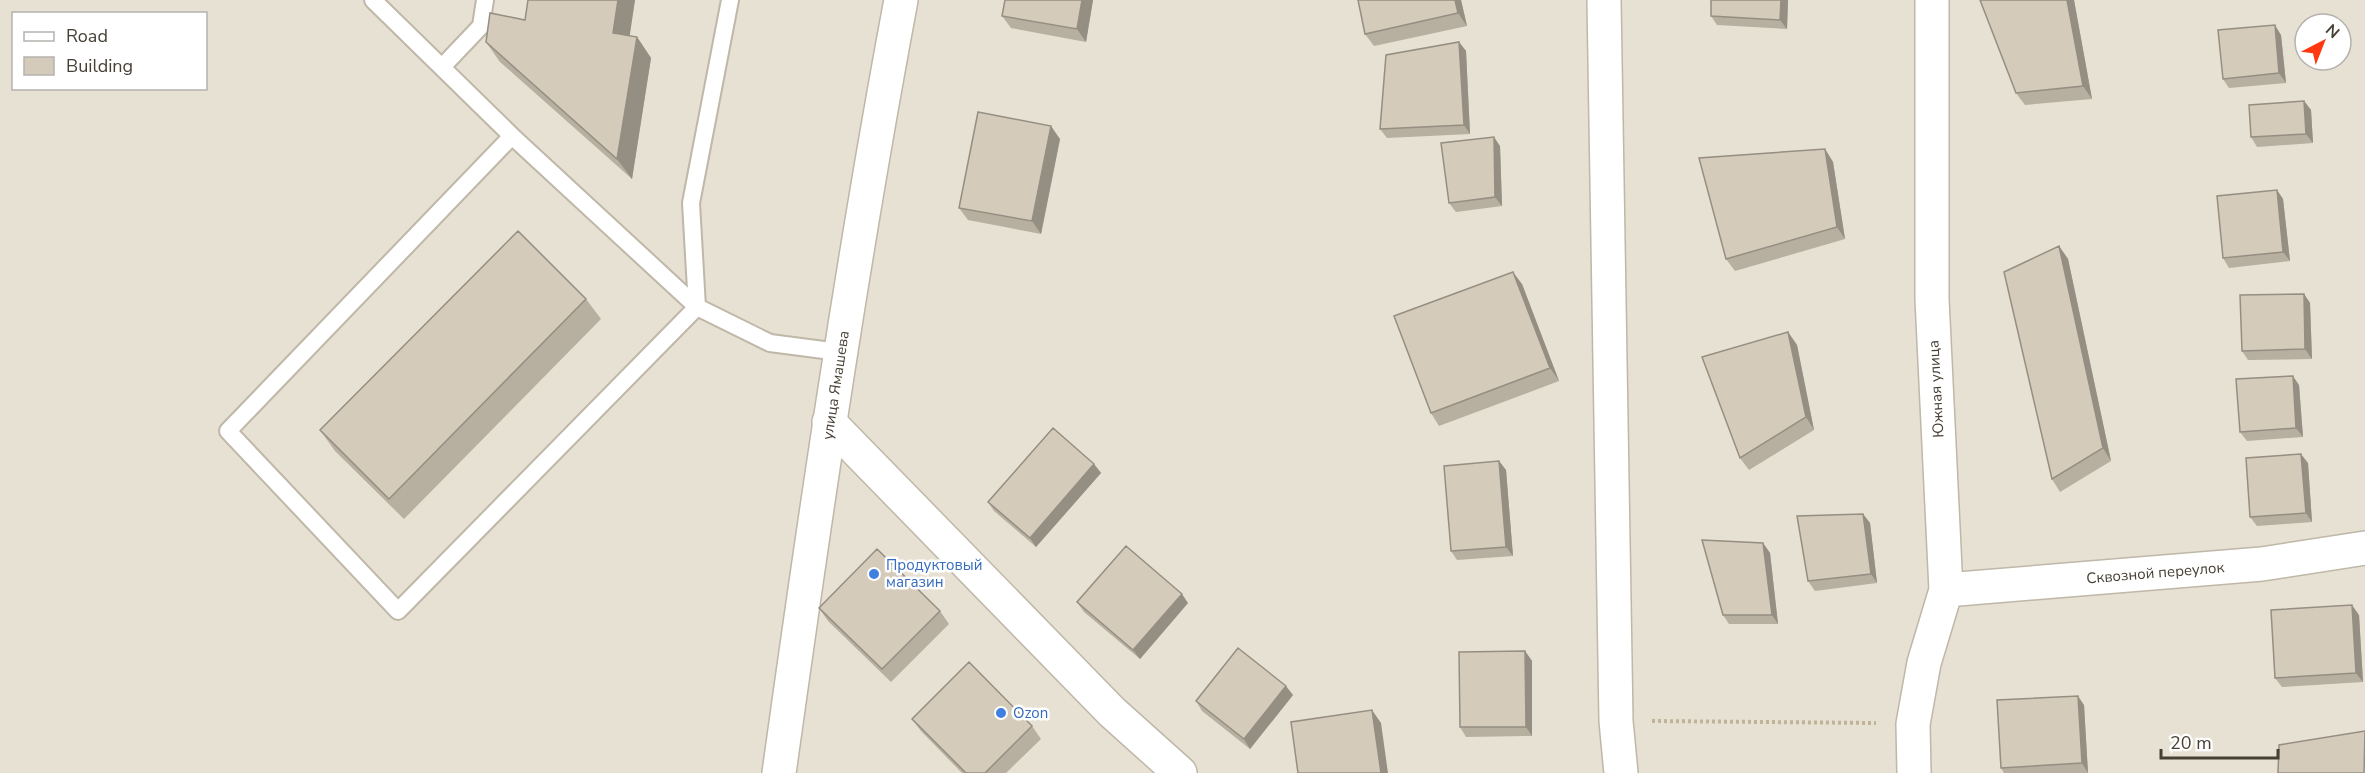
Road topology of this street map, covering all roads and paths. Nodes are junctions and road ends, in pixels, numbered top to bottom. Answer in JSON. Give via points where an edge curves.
{"nodes":[{"id":1,"x":373,"y":0,"type":"edge"},
{"id":2,"x":485,"y":0,"type":"edge"},
{"id":3,"x":730,"y":0,"type":"edge"},
{"id":4,"x":902,"y":0,"type":"edge"},
{"id":5,"x":1604,"y":0,"type":"edge"},
{"id":6,"x":1932,"y":0,"type":"edge"},
{"id":7,"x":442,"y":67,"type":"junction"},
{"id":8,"x":512,"y":136,"type":"junction"},
{"id":9,"x":697,"y":307,"type":"junction"},
{"id":10,"x":839,"y":352,"type":"junction"},
{"id":11,"x":829,"y":422,"type":"junction"},
{"id":12,"x":2365,"y":549,"type":"edge"},
{"id":13,"x":1946,"y":590,"type":"junction"},
{"id":14,"x":1616,"y":721,"type":"junction"},
{"id":15,"x":1913,"y":724,"type":"junction"},
{"id":16,"x":779,"y":773,"type":"edge"},
{"id":17,"x":1180,"y":773,"type":"edge"},
{"id":18,"x":1621,"y":773,"type":"edge"},
{"id":19,"x":1914,"y":773,"type":"edge"}],
"edges":[{"from":1,"to":7,"type":"lane"},
{"from":2,"to":7,"type":"lane","via":[[481,26]]},
{"from":3,"to":9,"type":"lane","via":[[691,203]]},
{"from":4,"to":10,"type":"street","name":"улица Ямашева"},
{"from":5,"to":14,"type":"street"},
{"from":6,"to":13,"type":"street","name":"Южная улица","via":[[1932,299]]},
{"from":7,"to":8,"type":"lane"},
{"from":8,"to":9,"type":"lane"},
{"from":8,"to":9,"type":"lane","via":[[228,430],[398,611]]},
{"from":9,"to":10,"type":"lane","via":[[770,343]]},
{"from":10,"to":11,"type":"street","name":"улица Ямашева"},
{"from":11,"to":16,"type":"street","name":"улица Ямашева"},
{"from":11,"to":17,"type":"street","via":[[1112,712]]},
{"from":12,"to":13,"type":"street","name":"Сквозной переулок","via":[[2262,564]]},
{"from":13,"to":15,"type":"street","name":"Южная улица","via":[[1924,663]]},
{"from":14,"to":15,"type":"path"},
{"from":14,"to":18,"type":"street"},
{"from":15,"to":19,"type":"street","name":"Южная улица"}]}
